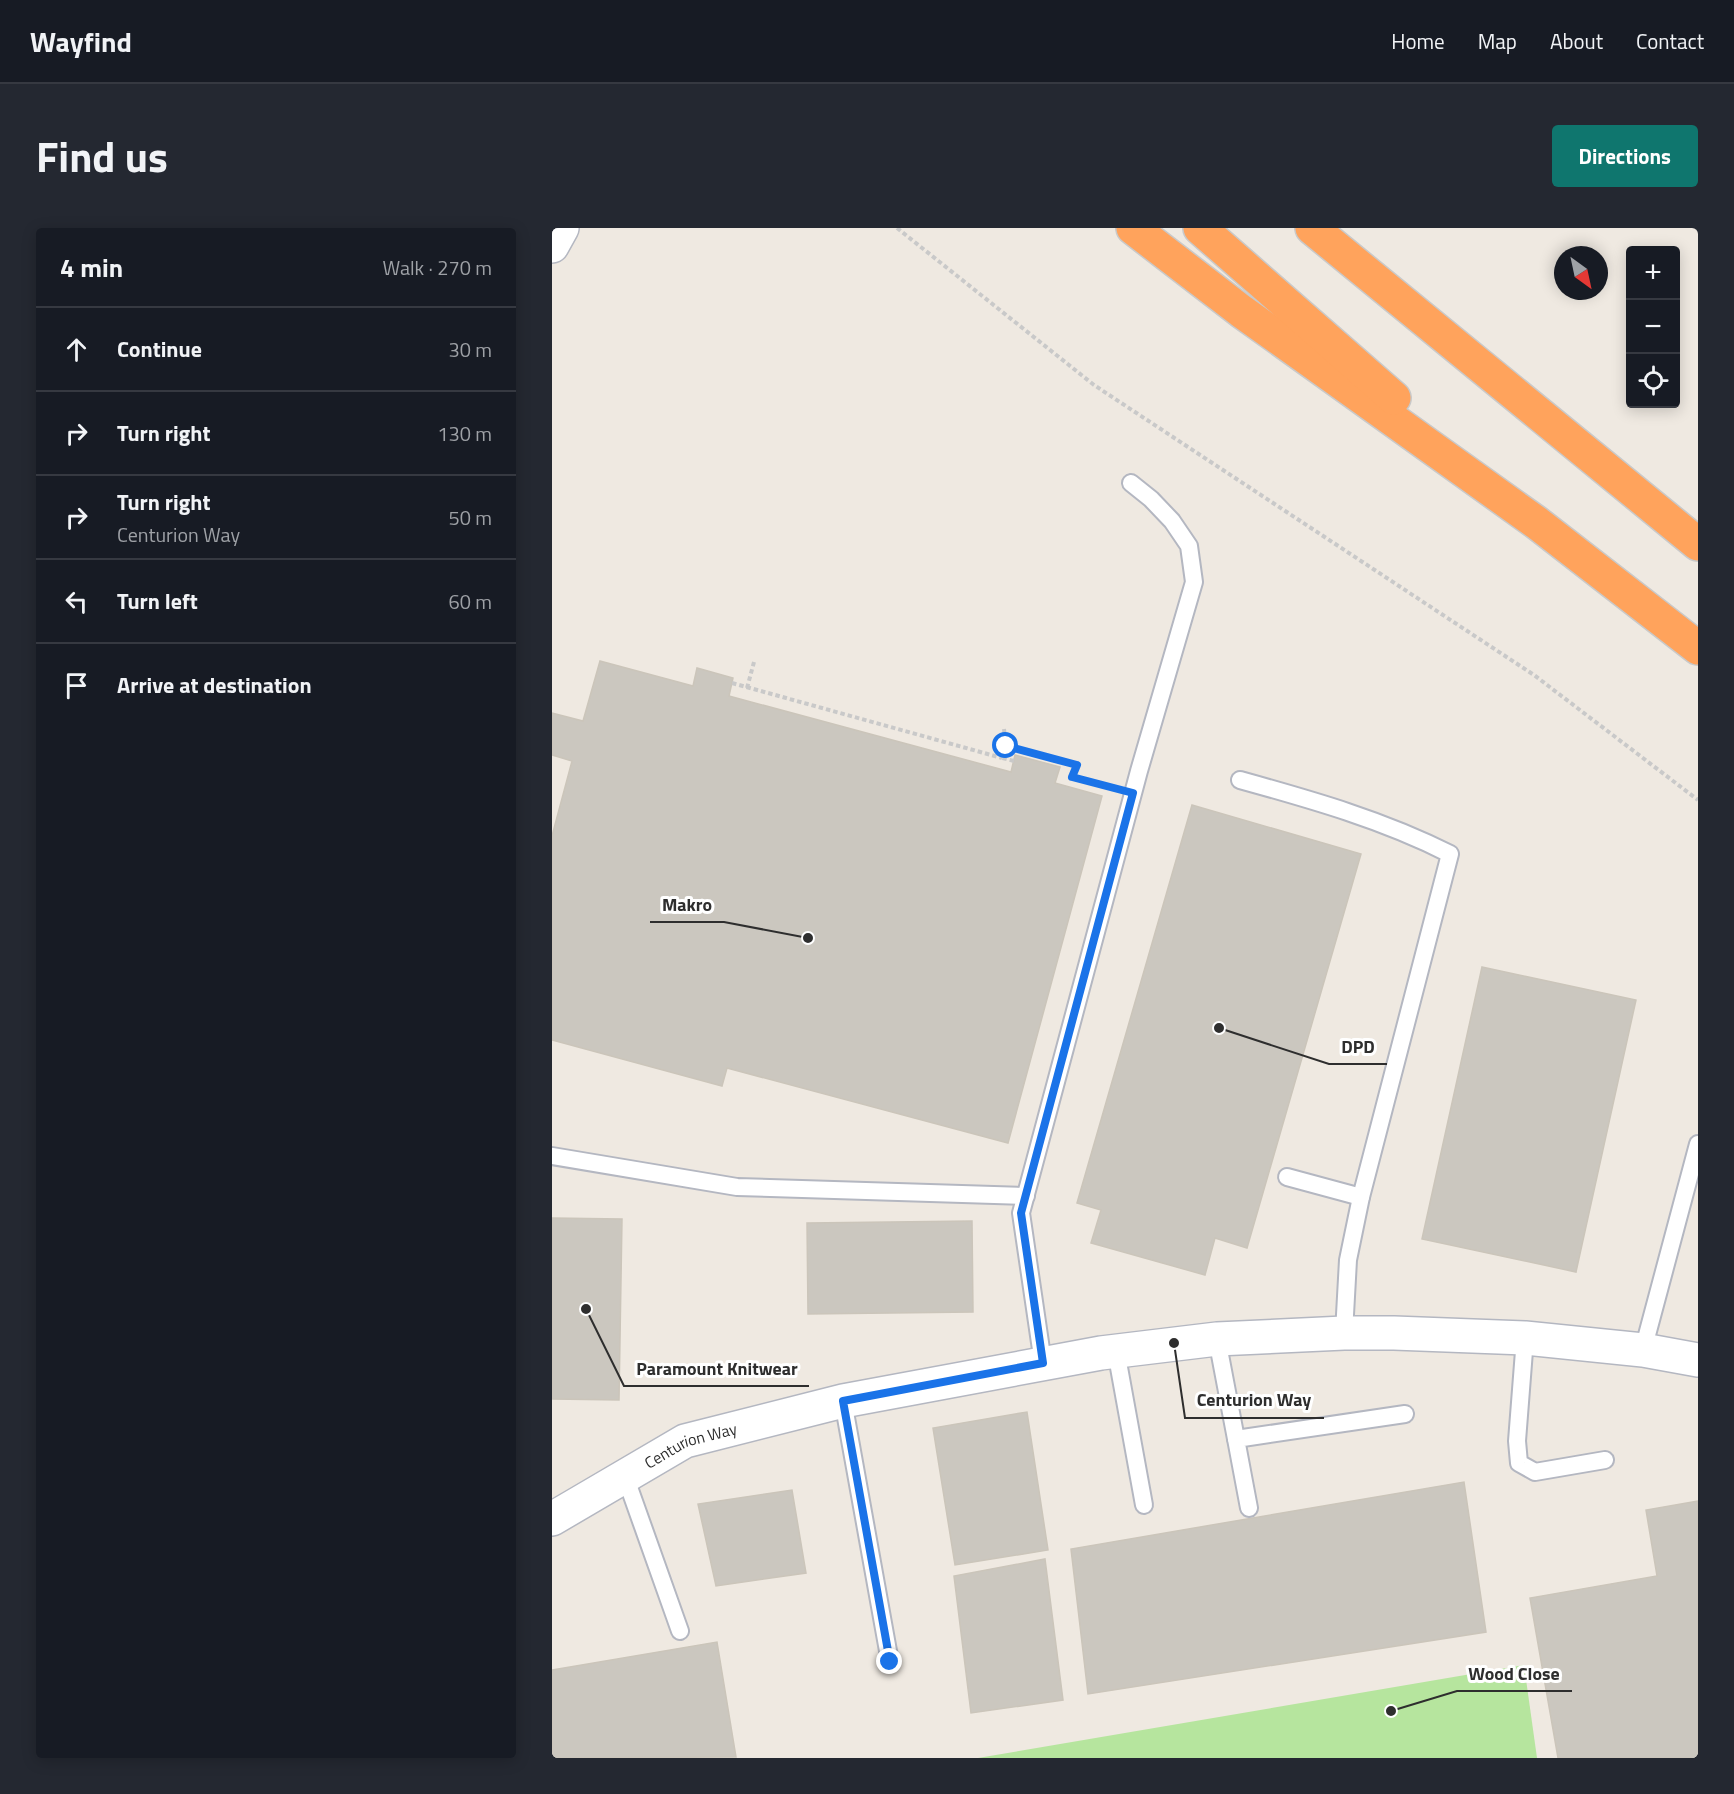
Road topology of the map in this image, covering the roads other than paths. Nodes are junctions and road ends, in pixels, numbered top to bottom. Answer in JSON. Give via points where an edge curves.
{"nodes":[{"id":1,"x":562,"y":228,"type":"edge"},
{"id":2,"x":1133,"y":228,"type":"edge"},
{"id":3,"x":1200,"y":228,"type":"edge"},
{"id":4,"x":1312,"y":228,"type":"edge"},
{"id":5,"x":552,"y":246,"type":"edge"},
{"id":6,"x":1131,"y":483,"type":"dead end"},
{"id":7,"x":1537,"y":523,"type":"junction"},
{"id":8,"x":1698,"y":544,"type":"edge"},
{"id":9,"x":1698,"y":648,"type":"edge"},
{"id":10,"x":1240,"y":780,"type":"dead end"},
{"id":11,"x":1698,"y":1143,"type":"edge"},
{"id":12,"x":552,"y":1156,"type":"edge"},
{"id":13,"x":1287,"y":1177,"type":"dead end"},
{"id":14,"x":1026,"y":1196,"type":"junction"},
{"id":15,"x":1361,"y":1197,"type":"junction"},
{"id":16,"x":1344,"y":1333,"type":"junction"},
{"id":17,"x":1525,"y":1338,"type":"junction"},
{"id":18,"x":1217,"y":1339,"type":"junction"},
{"id":19,"x":1643,"y":1350,"type":"junction"},
{"id":20,"x":1116,"y":1351,"type":"junction"},
{"id":21,"x":1698,"y":1360,"type":"edge"},
{"id":22,"x":1043,"y":1363,"type":"junction"},
{"id":23,"x":843,"y":1401,"type":"junction"},
{"id":24,"x":1405,"y":1414,"type":"dead end"},
{"id":25,"x":1236,"y":1439,"type":"junction"},
{"id":26,"x":1605,"y":1460,"type":"dead end"},
{"id":27,"x":625,"y":1476,"type":"junction"},
{"id":28,"x":1144,"y":1505,"type":"dead end"},
{"id":29,"x":1249,"y":1508,"type":"dead end"},
{"id":30,"x":552,"y":1519,"type":"edge"},
{"id":31,"x":680,"y":1631,"type":"dead end"},
{"id":32,"x":890,"y":1662,"type":"dead end"}],
"edges":[{"from":1,"to":5,"type":"street"},
{"from":2,"to":7,"type":"highway","via":[[1241,311]]},
{"from":3,"to":7,"type":"highway"},
{"from":4,"to":8,"type":"highway"},
{"from":6,"to":14,"type":"lane","via":[[1172,521],[1189,546],[1194,582],[1133,793]]},
{"from":7,"to":9,"type":"highway"},
{"from":10,"to":15,"type":"lane","via":[[1372,820],[1450,854]]},
{"from":11,"to":19,"type":"lane"},
{"from":12,"to":14,"type":"lane","via":[[737,1187]]},
{"from":13,"to":15,"type":"lane"},
{"from":14,"to":22,"type":"lane","via":[[1021,1213]]},
{"from":15,"to":16,"type":"lane","via":[[1348,1260]]},
{"from":16,"to":17,"type":"street","name":"Centurion Way"},
{"from":16,"to":18,"type":"street","name":"Centurion Way"},
{"from":17,"to":19,"type":"street","name":"Centurion Way"},
{"from":17,"to":26,"type":"lane","via":[[1517,1441],[1519,1464],[1535,1472]]},
{"from":18,"to":20,"type":"street","name":"Centurion Way"},
{"from":18,"to":25,"type":"lane"},
{"from":19,"to":21,"type":"street","name":"Centurion Way"},
{"from":20,"to":22,"type":"street","name":"Centurion Way"},
{"from":20,"to":28,"type":"lane"},
{"from":22,"to":23,"type":"street","name":"Centurion Way"},
{"from":23,"to":27,"type":"street","name":"Centurion Way","via":[[685,1441]]},
{"from":23,"to":32,"type":"lane"},
{"from":24,"to":25,"type":"lane"},
{"from":25,"to":29,"type":"lane"},
{"from":27,"to":30,"type":"street","name":"Centurion Way"},
{"from":27,"to":31,"type":"lane"}]}
